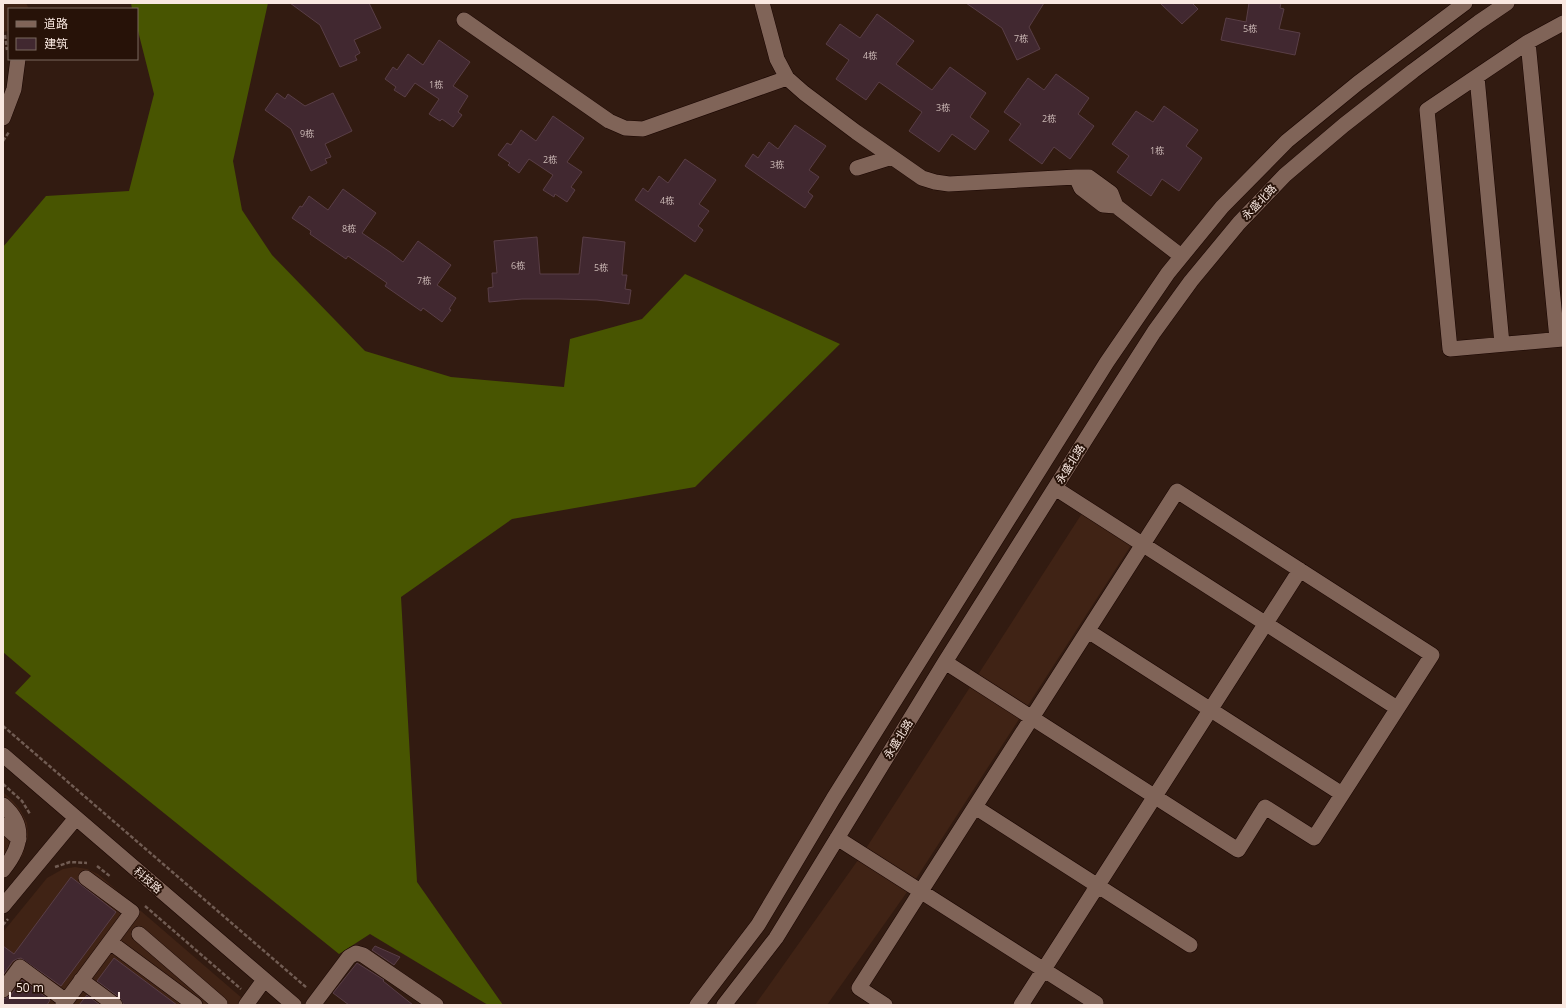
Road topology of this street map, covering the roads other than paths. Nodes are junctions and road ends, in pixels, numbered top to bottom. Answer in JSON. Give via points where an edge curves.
{"nodes":[{"id":1,"x":762,"y":3,"type":"edge"},
{"id":2,"x":1465,"y":3,"type":"edge"},
{"id":3,"x":1507,"y":3,"type":"edge"},
{"id":4,"x":464,"y":20,"type":"dead end"},
{"id":5,"x":1563,"y":23,"type":"edge"},
{"id":6,"x":1528,"y":42,"type":"junction"},
{"id":7,"x":18,"y":60,"type":"edge"},
{"id":8,"x":1477,"y":77,"type":"junction"},
{"id":9,"x":787,"y":78,"type":"junction"},
{"id":10,"x":3,"y":118,"type":"edge"},
{"id":11,"x":892,"y":157,"type":"junction"},
{"id":12,"x":857,"y":168,"type":"dead end"},
{"id":13,"x":1181,"y":256,"type":"junction"},
{"id":14,"x":1560,"y":339,"type":"edge"},
{"id":15,"x":1502,"y":344,"type":"junction"},
{"id":16,"x":1054,"y":488,"type":"junction"},
{"id":17,"x":1143,"y":545,"type":"junction"},
{"id":18,"x":1300,"y":570,"type":"junction"},
{"id":19,"x":1266,"y":624,"type":"junction"},
{"id":20,"x":1088,"y":631,"type":"junction"},
{"id":21,"x":945,"y":662,"type":"junction"},
{"id":22,"x":1397,"y":708,"type":"junction"},
{"id":23,"x":1211,"y":710,"type":"junction"},
{"id":24,"x":1032,"y":718,"type":"junction"},
{"id":25,"x":3,"y":755,"type":"edge"},
{"id":26,"x":1342,"y":794,"type":"junction"},
{"id":27,"x":1155,"y":797,"type":"junction"},
{"id":28,"x":3,"y":805,"type":"edge"},
{"id":29,"x":975,"y":807,"type":"junction"},
{"id":30,"x":76,"y":818,"type":"junction"},
{"id":31,"x":3,"y":825,"type":"edge"},
{"id":32,"x":837,"y":838,"type":"junction"},
{"id":33,"x":19,"y":839,"type":"junction"},
{"id":34,"x":3,"y":870,"type":"edge"},
{"id":35,"x":86,"y":878,"type":"dead end"},
{"id":36,"x":1098,"y":886,"type":"junction"},
{"id":37,"x":921,"y":891,"type":"junction"},
{"id":38,"x":3,"y":906,"type":"edge"},
{"id":39,"x":139,"y":934,"type":"dead end"},
{"id":40,"x":110,"y":942,"type":"junction"},
{"id":41,"x":1190,"y":945,"type":"dead end"},
{"id":42,"x":1044,"y":970,"type":"junction"},
{"id":43,"x":186,"y":975,"type":"junction"},
{"id":44,"x":81,"y":980,"type":"junction"},
{"id":45,"x":264,"y":980,"type":"junction"},
{"id":46,"x":3,"y":990,"type":"edge"},
{"id":47,"x":175,"y":990,"type":"junction"},
{"id":48,"x":316,"y":1001,"type":"edge"},
{"id":49,"x":64,"y":1003,"type":"edge"},
{"id":50,"x":1096,"y":1003,"type":"dead end"},
{"id":51,"x":220,"y":1004,"type":"edge"},
{"id":52,"x":115,"y":1005,"type":"edge"},
{"id":53,"x":195,"y":1005,"type":"edge"},
{"id":54,"x":246,"y":1005,"type":"edge"},
{"id":55,"x":294,"y":1005,"type":"edge"},
{"id":56,"x":436,"y":1005,"type":"edge"},
{"id":57,"x":697,"y":1005,"type":"edge"},
{"id":58,"x":724,"y":1005,"type":"edge"},
{"id":59,"x":885,"y":1005,"type":"edge"},
{"id":60,"x":1021,"y":1005,"type":"edge"}],
"edges":[{"from":1,"to":9,"type":"street","via":[[777,59]]},
{"from":2,"to":13,"type":"street","name":"永盛北路","via":[[1287,140],[1222,207]]},
{"from":3,"to":16,"type":"street","name":"永盛北路","via":[[1344,125],[1285,175],[1239,223],[1191,281],[1154,332]]},
{"from":4,"to":9,"type":"street","via":[[609,121],[625,128],[643,129]]},
{"from":5,"to":6,"type":"street"},
{"from":6,"to":8,"type":"street"},
{"from":6,"to":14,"type":"street"},
{"from":7,"to":10,"type":"street","via":[[14,89]]},
{"from":8,"to":15,"type":"street"},
{"from":8,"to":15,"type":"street","via":[[1427,110],[1450,349]]},
{"from":9,"to":11,"type":"street"},
{"from":11,"to":12,"type":"street"},
{"from":11,"to":13,"type":"street","via":[[922,178],[950,184],[1076,177],[1081,188],[1103,205],[1116,206]]},
{"from":13,"to":57,"type":"street","name":"永盛北路","via":[[1107,362],[758,925]]},
{"from":14,"to":15,"type":"street"},
{"from":16,"to":17,"type":"street"},
{"from":16,"to":21,"type":"street","name":"永盛北路"},
{"from":17,"to":18,"type":"street","via":[[1177,491]]},
{"from":17,"to":19,"type":"street"},
{"from":17,"to":20,"type":"street"},
{"from":18,"to":19,"type":"street"},
{"from":18,"to":22,"type":"street","via":[[1432,655]]},
{"from":19,"to":22,"type":"street"},
{"from":19,"to":23,"type":"street"},
{"from":20,"to":23,"type":"street"},
{"from":20,"to":24,"type":"street"},
{"from":21,"to":24,"type":"street"},
{"from":21,"to":32,"type":"street","name":"永盛北路"},
{"from":22,"to":26,"type":"street"},
{"from":23,"to":26,"type":"street"},
{"from":23,"to":27,"type":"street"},
{"from":24,"to":27,"type":"street"},
{"from":24,"to":29,"type":"street"},
{"from":25,"to":30,"type":"street","name":"科技路"},
{"from":26,"to":27,"type":"street","via":[[1314,838],[1265,807],[1238,850]]},
{"from":27,"to":36,"type":"street"},
{"from":28,"to":33,"type":"street","via":[[16,822]]},
{"from":29,"to":36,"type":"street"},
{"from":29,"to":37,"type":"street"},
{"from":30,"to":38,"type":"street"},
{"from":30,"to":45,"type":"street","name":"科技路"},
{"from":31,"to":33,"type":"street"},
{"from":32,"to":37,"type":"street"},
{"from":32,"to":58,"type":"street","name":"永盛北路","via":[[776,938]]},
{"from":33,"to":34,"type":"street","via":[[15,854]]},
{"from":35,"to":40,"type":"street","via":[[132,912]]},
{"from":36,"to":41,"type":"street"},
{"from":36,"to":42,"type":"street"},
{"from":37,"to":42,"type":"street"},
{"from":37,"to":59,"type":"street","via":[[859,988]]},
{"from":39,"to":43,"type":"street"},
{"from":40,"to":44,"type":"street"},
{"from":40,"to":47,"type":"street"},
{"from":42,"to":50,"type":"street"},
{"from":42,"to":60,"type":"street"},
{"from":43,"to":47,"type":"street"},
{"from":43,"to":51,"type":"street"},
{"from":44,"to":49,"type":"street"},
{"from":44,"to":52,"type":"street"},
{"from":45,"to":54,"type":"street"},
{"from":45,"to":55,"type":"street","name":"科技路"},
{"from":46,"to":49,"type":"street","via":[[20,967]]},
{"from":47,"to":53,"type":"street"},
{"from":48,"to":56,"type":"street","via":[[350,957],[356,953],[363,955]]}]}
